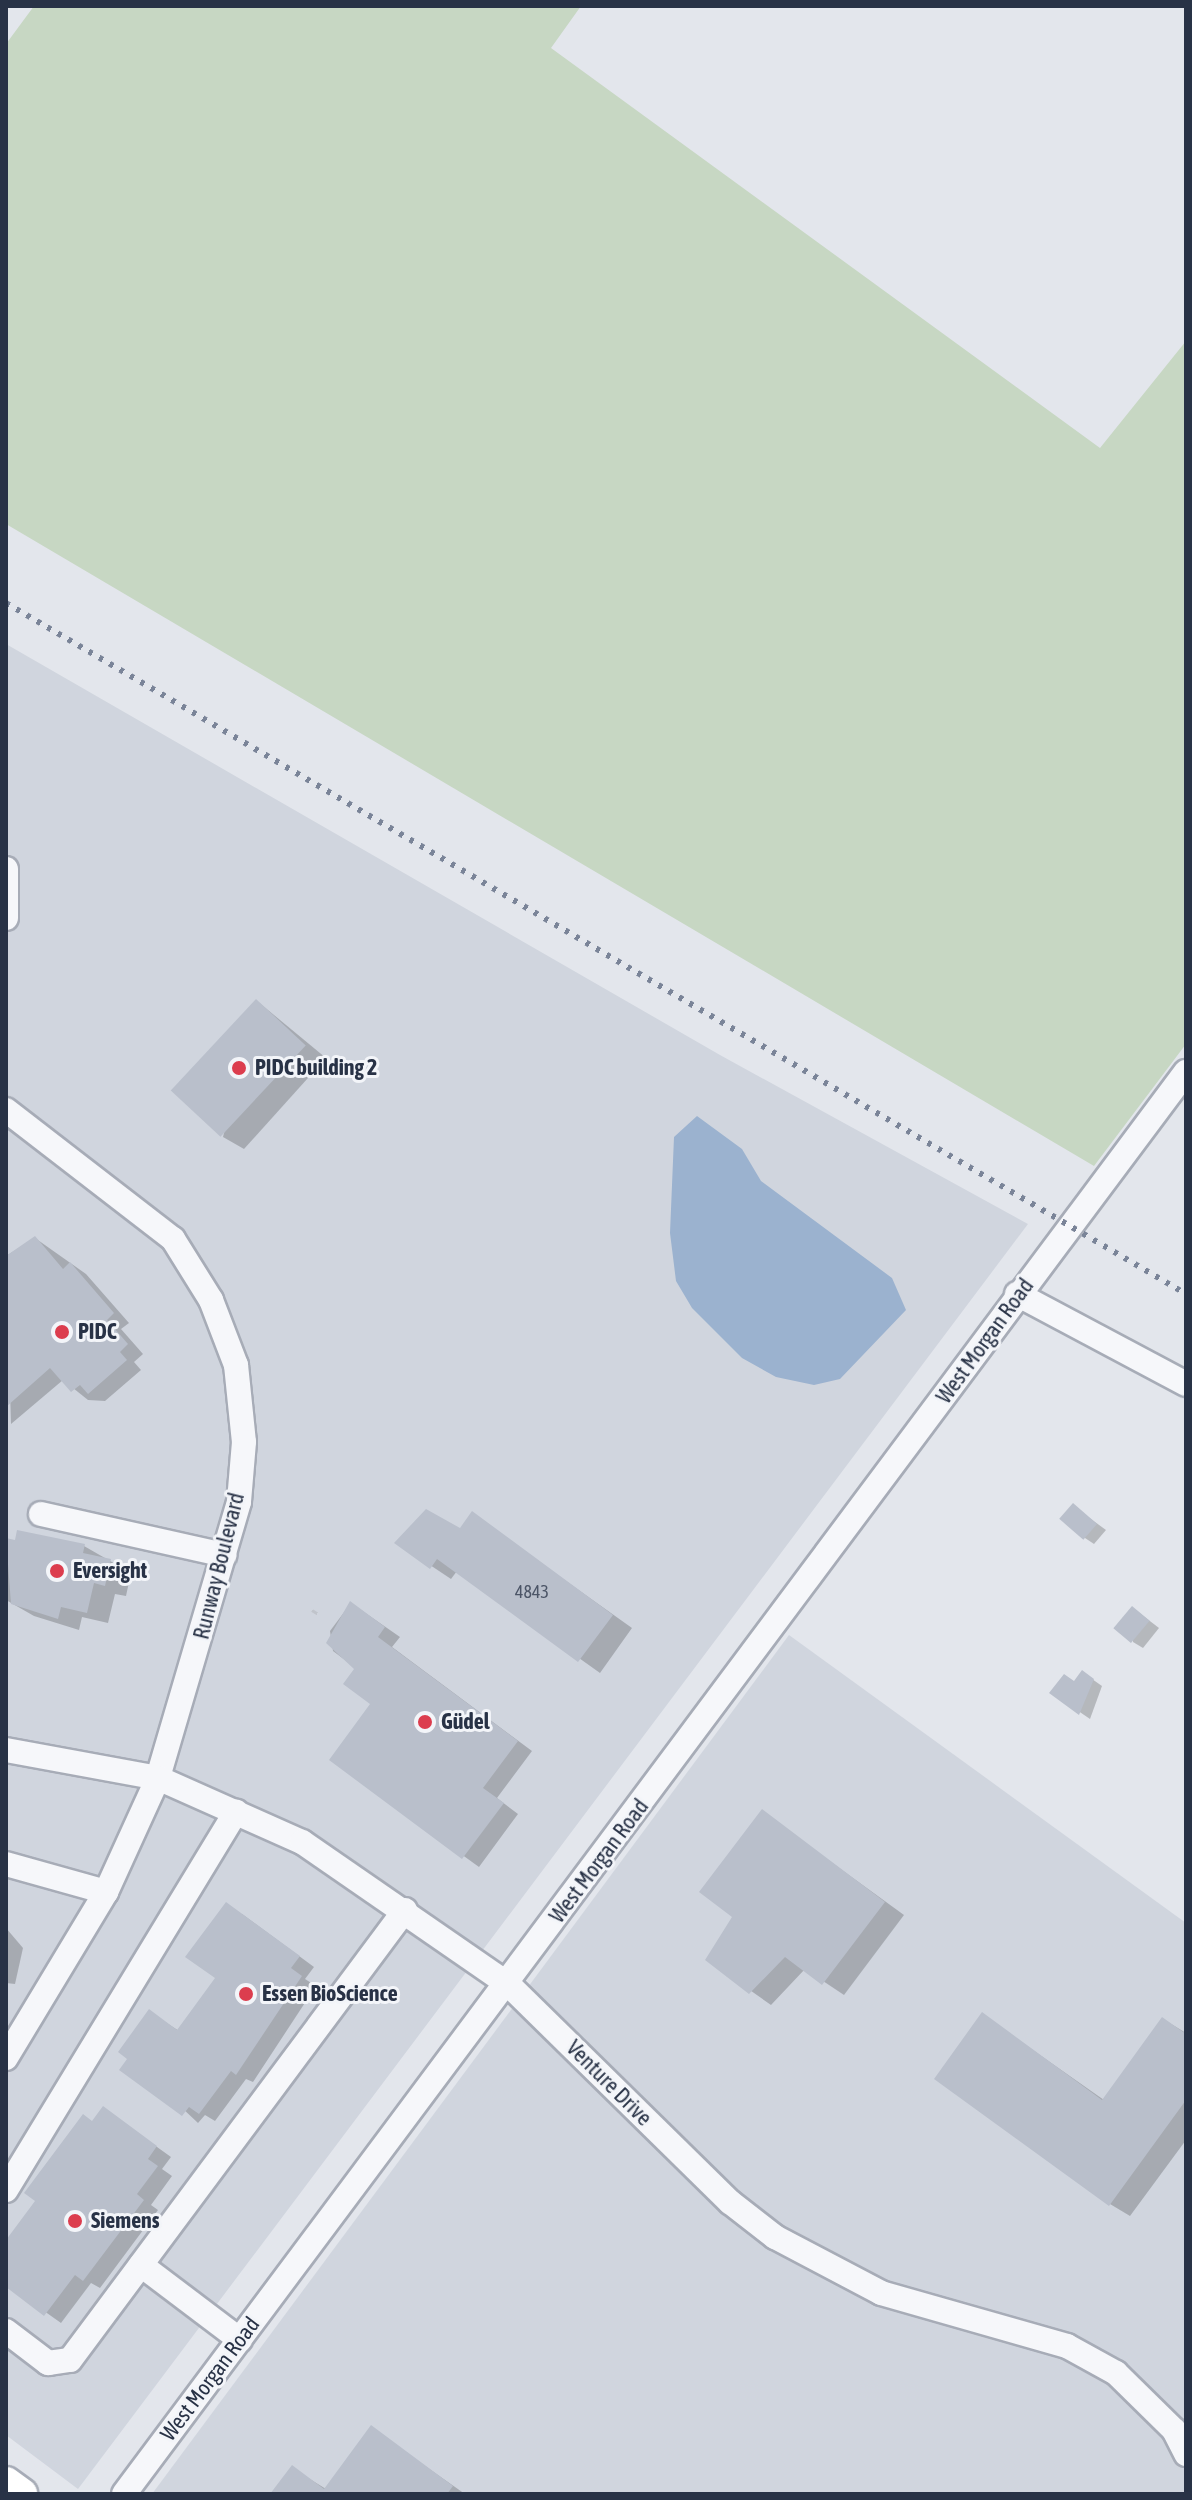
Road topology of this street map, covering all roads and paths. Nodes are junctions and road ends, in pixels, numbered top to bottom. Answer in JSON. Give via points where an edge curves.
{"nodes":[{"id":1,"x":6,"y":869,"type":"edge"},
{"id":2,"x":6,"y":918,"type":"edge"},
{"id":3,"x":1186,"y":1072,"type":"edge"},
{"id":4,"x":6,"y":1110,"type":"edge"},
{"id":5,"x":1017,"y":1294,"type":"junction"},
{"id":6,"x":1186,"y":1384,"type":"edge"},
{"id":7,"x":41,"y":1514,"type":"dead end"},
{"id":8,"x":224,"y":1555,"type":"junction"},
{"id":9,"x":312,"y":1610,"type":"dead end"},
{"id":10,"x":320,"y":1615,"type":"dead end"},
{"id":11,"x":6,"y":1750,"type":"edge"},
{"id":12,"x":158,"y":1778,"type":"junction"},
{"id":13,"x":236,"y":1811,"type":"junction"},
{"id":14,"x":6,"y":1864,"type":"edge"},
{"id":15,"x":106,"y":1892,"type":"junction"},
{"id":16,"x":405,"y":1910,"type":"junction"},
{"id":17,"x":508,"y":1984,"type":"junction"},
{"id":18,"x":6,"y":2058,"type":"edge"},
{"id":19,"x":6,"y":2190,"type":"edge"},
{"id":20,"x":141,"y":2265,"type":"junction"},
{"id":21,"x":6,"y":2331,"type":"edge"},
{"id":22,"x":240,"y":2340,"type":"junction"},
{"id":23,"x":1186,"y":2454,"type":"edge"},
{"id":24,"x":6,"y":2483,"type":"edge"},
{"id":25,"x":21,"y":2494,"type":"edge"},
{"id":26,"x":124,"y":2494,"type":"edge"}],
"edges":[{"from":1,"to":2,"type":"street"},
{"from":3,"to":5,"type":"street","name":"West Morgan Road"},
{"from":4,"to":8,"type":"street","name":"Runway Boulevard","via":[[173,1239],[211,1300],[236,1365],[244,1442]]},
{"from":5,"to":6,"type":"street"},
{"from":5,"to":17,"type":"street","name":"West Morgan Road"},
{"from":7,"to":8,"type":"street"},
{"from":8,"to":12,"type":"street","name":"Runway Boulevard"},
{"from":9,"to":10,"type":"path"},
{"from":11,"to":12,"type":"street","name":"Venture Drive"},
{"from":12,"to":13,"type":"street","name":"Venture Drive"},
{"from":12,"to":15,"type":"street","name":"Runway Boulevard"},
{"from":13,"to":16,"type":"street","name":"Venture Drive","via":[[302,1842]]},
{"from":13,"to":19,"type":"street"},
{"from":14,"to":15,"type":"street"},
{"from":15,"to":18,"type":"street","name":"Runway Boulevard"},
{"from":16,"to":17,"type":"street","name":"Venture Drive"},
{"from":16,"to":20,"type":"street"},
{"from":17,"to":22,"type":"street","name":"West Morgan Road"},
{"from":17,"to":23,"type":"street","name":"Venture Drive","via":[[730,2202],[775,2237],[881,2293],[1067,2346],[1116,2373],[1174,2430]]},
{"from":20,"to":21,"type":"street","via":[[60,2366]]},
{"from":20,"to":22,"type":"street"},
{"from":22,"to":26,"type":"street","name":"West Morgan Road"},
{"from":24,"to":25,"type":"main road"}]}
